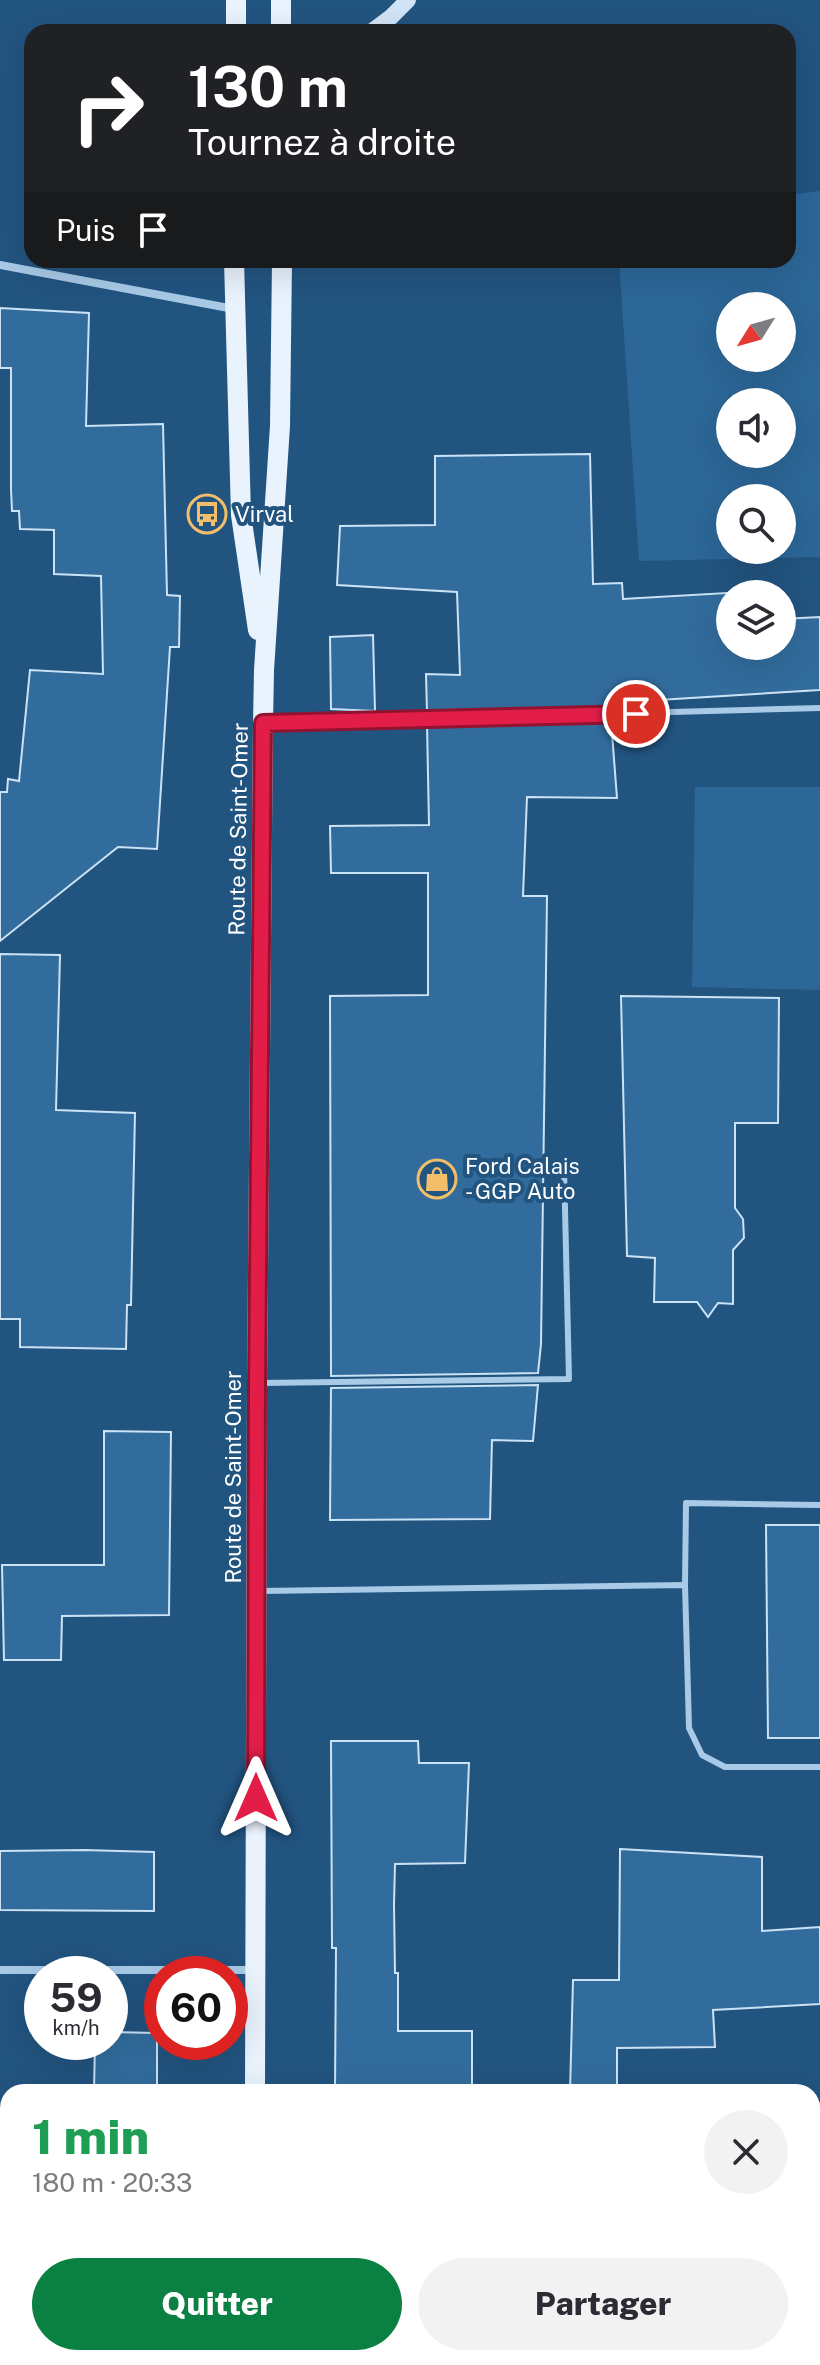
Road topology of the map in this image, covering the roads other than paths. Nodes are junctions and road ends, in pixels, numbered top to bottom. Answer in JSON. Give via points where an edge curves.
{"nodes":[{"id":1,"x":236,"y":0,"type":"edge"},
{"id":2,"x":281,"y":0,"type":"edge"},
{"id":3,"x":408,"y":0,"type":"edge"},
{"id":4,"x":236,"y":24,"type":"edge"},
{"id":5,"x":281,"y":24,"type":"edge"},
{"id":6,"x":382,"y":24,"type":"edge"},
{"id":7,"x":0,"y":265,"type":"edge"},
{"id":8,"x":234,"y":268,"type":"edge"},
{"id":9,"x":282,"y":268,"type":"edge"},
{"id":10,"x":235,"y":309,"type":"junction"},
{"id":11,"x":264,"y":670,"type":"junction"},
{"id":12,"x":820,"y":708,"type":"edge"},
{"id":13,"x":263,"y":723,"type":"junction"},
{"id":14,"x":564,"y":1166,"type":"dead end"},
{"id":15,"x":257,"y":1383,"type":"junction"},
{"id":16,"x":820,"y":1505,"type":"edge"},
{"id":17,"x":685,"y":1585,"type":"junction"},
{"id":18,"x":257,"y":1591,"type":"junction"},
{"id":19,"x":820,"y":1767,"type":"edge"},
{"id":20,"x":0,"y":1970,"type":"edge"},
{"id":21,"x":255,"y":1970,"type":"junction"},
{"id":22,"x":255,"y":2084,"type":"edge"}],
"edges":[{"from":1,"to":4,"type":"main road"},
{"from":2,"to":5,"type":"main road"},
{"from":3,"to":6,"type":"street"},
{"from":7,"to":10,"type":"street"},
{"from":8,"to":10,"type":"main road","name":"Route de Saint-Omer"},
{"from":9,"to":11,"type":"main road","name":"Route de Saint-Omer","via":[[280,426]]},
{"from":10,"to":11,"type":"main road","name":"Route de Saint-Omer","via":[[241,515]]},
{"from":11,"to":13,"type":"main road","name":"Route de Saint-Omer"},
{"from":12,"to":13,"type":"lane"},
{"from":13,"to":15,"type":"main road","name":"Route de Saint-Omer"},
{"from":14,"to":15,"type":"lane","via":[[569,1379]]},
{"from":15,"to":18,"type":"main road","name":"Route de Saint-Omer"},
{"from":16,"to":17,"type":"lane","via":[[686,1503]]},
{"from":17,"to":18,"type":"lane"},
{"from":17,"to":19,"type":"lane","via":[[689,1728],[702,1755],[725,1767]]},
{"from":18,"to":21,"type":"main road","name":"Route de Saint-Omer"},
{"from":20,"to":21,"type":"street"},
{"from":21,"to":22,"type":"main road","name":"Route de Saint-Omer"}]}
